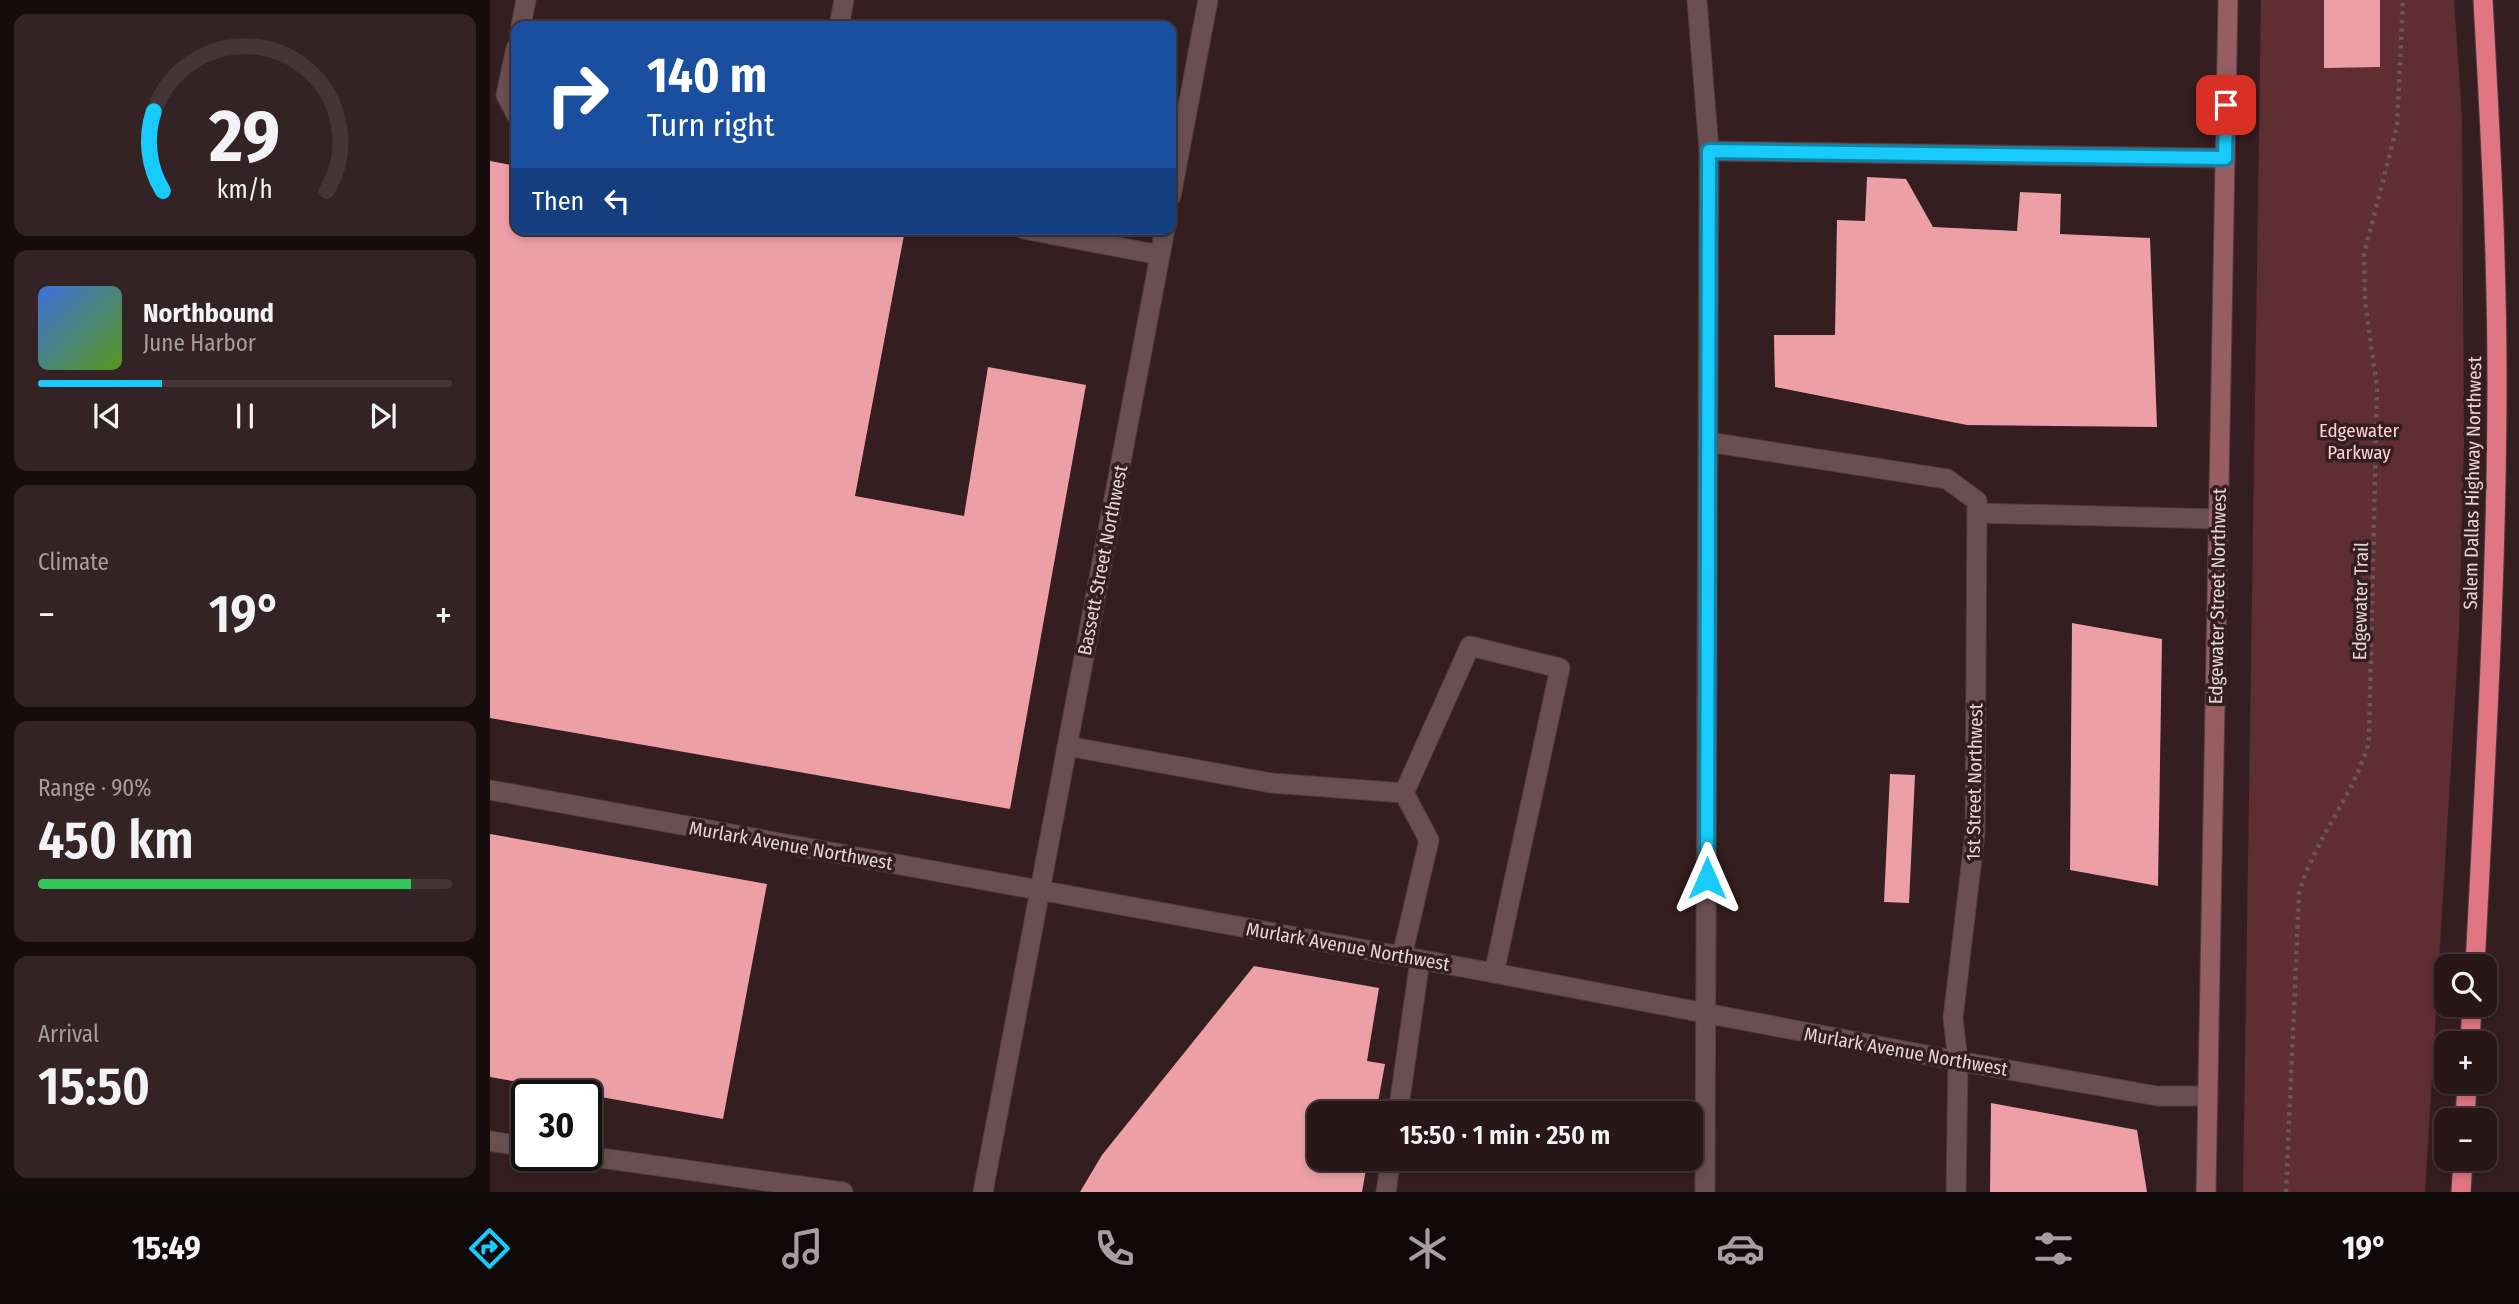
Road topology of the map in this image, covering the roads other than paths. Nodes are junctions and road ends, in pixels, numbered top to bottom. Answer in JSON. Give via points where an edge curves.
{"nodes":[{"id":1,"x":526,"y":0,"type":"edge"},
{"id":2,"x":844,"y":0,"type":"edge"},
{"id":3,"x":1208,"y":0,"type":"edge"},
{"id":4,"x":1697,"y":0,"type":"edge"},
{"id":5,"x":2228,"y":0,"type":"edge"},
{"id":6,"x":2483,"y":0,"type":"edge"},
{"id":7,"x":522,"y":21,"type":"edge"},
{"id":8,"x":840,"y":21,"type":"edge"},
{"id":9,"x":511,"y":72,"type":"edge"},
{"id":10,"x":511,"y":104,"type":"edge"},
{"id":11,"x":1709,"y":151,"type":"junction"},
{"id":12,"x":2225,"y":158,"type":"junction"},
{"id":13,"x":1176,"y":170,"type":"edge"},
{"id":14,"x":1055,"y":235,"type":"edge"},
{"id":15,"x":1163,"y":235,"type":"edge"},
{"id":16,"x":1160,"y":255,"type":"junction"},
{"id":17,"x":1708,"y":442,"type":"junction"},
{"id":18,"x":1977,"y":507,"type":"junction"},
{"id":19,"x":2218,"y":519,"type":"junction"},
{"id":20,"x":1067,"y":747,"type":"junction"},
{"id":21,"x":490,"y":790,"type":"edge"},
{"id":22,"x":1404,"y":793,"type":"junction"},
{"id":23,"x":1040,"y":890,"type":"junction"},
{"id":24,"x":2475,"y":954,"type":"edge"},
{"id":25,"x":1411,"y":958,"type":"junction"},
{"id":26,"x":1494,"y":973,"type":"junction"},
{"id":27,"x":1707,"y":1012,"type":"junction"},
{"id":28,"x":1958,"y":1061,"type":"junction"},
{"id":29,"x":2207,"y":1096,"type":"junction"},
{"id":30,"x":1399,"y":1101,"type":"edge"},
{"id":31,"x":490,"y":1141,"type":"edge"},
{"id":32,"x":511,"y":1144,"type":"edge"},
{"id":33,"x":602,"y":1158,"type":"edge"},
{"id":34,"x":1389,"y":1171,"type":"edge"},
{"id":35,"x":2462,"y":1171,"type":"edge"},
{"id":36,"x":843,"y":1192,"type":"edge"},
{"id":37,"x":984,"y":1192,"type":"edge"},
{"id":38,"x":1386,"y":1192,"type":"edge"},
{"id":39,"x":1705,"y":1192,"type":"edge"},
{"id":40,"x":1955,"y":1192,"type":"edge"},
{"id":41,"x":2206,"y":1192,"type":"edge"},
{"id":42,"x":2461,"y":1192,"type":"edge"}],
"edges":[{"from":1,"to":7,"type":"street"},
{"from":2,"to":8,"type":"street"},
{"from":3,"to":13,"type":"street"},
{"from":4,"to":11,"type":"street"},
{"from":5,"to":12,"type":"main road","name":"Edgewater Street Northwest"},
{"from":6,"to":24,"type":"highway","name":"Salem Dallas Highway Northwest","via":[[2493,173],[2497,378],[2494,579]]},
{"from":9,"to":10,"type":"street","via":[[506,95]]},
{"from":11,"to":12,"type":"street"},
{"from":11,"to":17,"type":"street"},
{"from":12,"to":19,"type":"main road","name":"Edgewater Street Northwest"},
{"from":14,"to":16,"type":"street"},
{"from":15,"to":16,"type":"street","name":"Bassett Street Northwest"},
{"from":16,"to":20,"type":"street","name":"Bassett Street Northwest"},
{"from":17,"to":18,"type":"street","via":[[1947,479]]},
{"from":17,"to":27,"type":"street"},
{"from":18,"to":19,"type":"street"},
{"from":18,"to":28,"type":"street","name":"1st Street Northwest","via":[[1975,834],[1953,1018]]},
{"from":19,"to":29,"type":"main road","name":"Edgewater Street Northwest"},
{"from":20,"to":22,"type":"street","via":[[1271,783]]},
{"from":20,"to":23,"type":"street","name":"Bassett Street Northwest"},
{"from":21,"to":23,"type":"street","name":"Murlark Avenue Northwest"},
{"from":22,"to":25,"type":"street","via":[[1429,840]]},
{"from":22,"to":26,"type":"street","via":[[1470,646],[1560,668]]},
{"from":23,"to":25,"type":"street","name":"Murlark Avenue Northwest"},
{"from":23,"to":37,"type":"street","name":"Bassett Street Northwest"},
{"from":25,"to":26,"type":"street","name":"Murlark Avenue Northwest"},
{"from":25,"to":30,"type":"street"},
{"from":26,"to":27,"type":"street","name":"Murlark Avenue Northwest"},
{"from":27,"to":28,"type":"street","name":"Murlark Avenue Northwest"},
{"from":27,"to":39,"type":"street"},
{"from":28,"to":29,"type":"street","name":"Murlark Avenue Northwest","via":[[2157,1096]]},
{"from":28,"to":40,"type":"street","name":"1st Street Northwest"},
{"from":29,"to":41,"type":"main road","name":"Edgewater Street Northwest"},
{"from":31,"to":32,"type":"street"},
{"from":33,"to":36,"type":"street"},
{"from":34,"to":38,"type":"street"},
{"from":35,"to":42,"type":"highway"}]}
